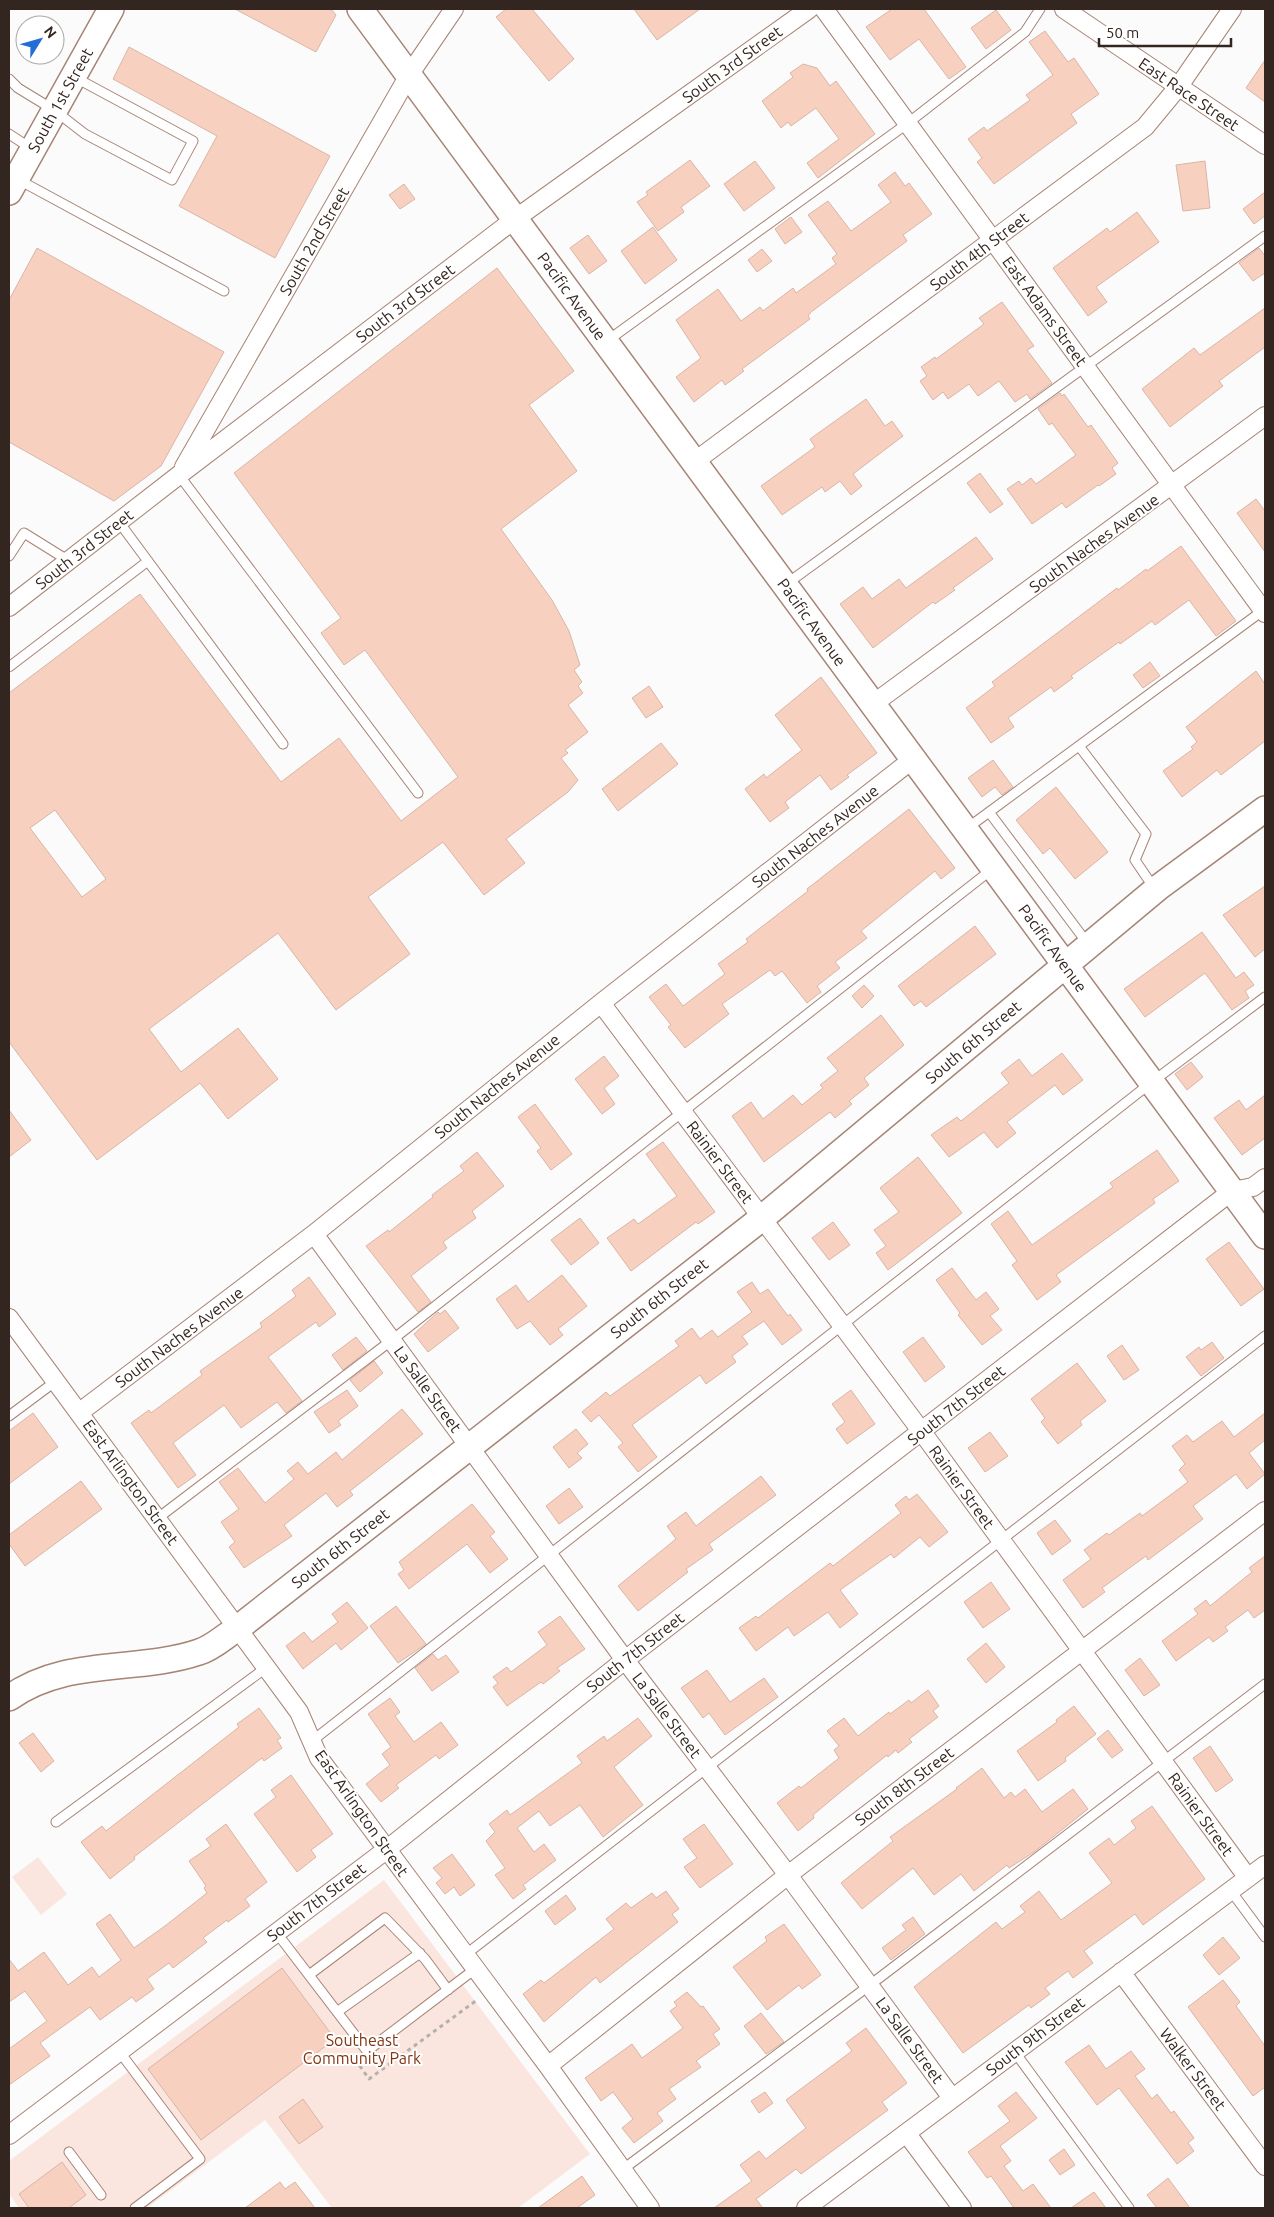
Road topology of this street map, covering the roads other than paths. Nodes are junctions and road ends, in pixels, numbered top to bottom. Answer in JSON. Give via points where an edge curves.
{"nodes":[{"id":1,"x":111,"y":9,"type":"edge"},
{"id":2,"x":360,"y":9,"type":"edge"},
{"id":3,"x":454,"y":9,"type":"edge"},
{"id":4,"x":809,"y":9,"type":"edge"},
{"id":5,"x":824,"y":9,"type":"edge"},
{"id":6,"x":1040,"y":9,"type":"edge"},
{"id":7,"x":1064,"y":9,"type":"edge"},
{"id":8,"x":1232,"y":9,"type":"edge"},
{"id":9,"x":409,"y":75,"type":"junction"},
{"id":10,"x":73,"y":77,"type":"junction"},
{"id":11,"x":9,"y":79,"type":"edge"},
{"id":12,"x":1179,"y":86,"type":"junction"},
{"id":13,"x":54,"y":110,"type":"junction"},
{"id":14,"x":908,"y":123,"type":"junction"},
{"id":15,"x":9,"y":134,"type":"edge"},
{"id":16,"x":1265,"y":146,"type":"edge"},
{"id":17,"x":33,"y":149,"type":"junction"},
{"id":18,"x":13,"y":185,"type":"edge"},
{"id":19,"x":515,"y":219,"type":"junction"},
{"id":20,"x":1265,"y":236,"type":"edge"},
{"id":21,"x":994,"y":240,"type":"junction"},
{"id":22,"x":224,"y":292,"type":"dead end"},
{"id":23,"x":605,"y":342,"type":"junction"},
{"id":24,"x":1085,"y":367,"type":"junction"},
{"id":25,"x":1265,"y":416,"type":"edge"},
{"id":26,"x":694,"y":462,"type":"junction"},
{"id":27,"x":179,"y":475,"type":"junction"},
{"id":28,"x":1171,"y":486,"type":"junction"},
{"id":29,"x":119,"y":522,"type":"junction"},
{"id":30,"x":9,"y":556,"type":"edge"},
{"id":31,"x":69,"y":561,"type":"junction"},
{"id":32,"x":148,"y":561,"type":"junction"},
{"id":33,"x":785,"y":585,"type":"junction"},
{"id":34,"x":9,"y":608,"type":"edge"},
{"id":35,"x":1264,"y":611,"type":"edge"},
{"id":36,"x":9,"y":667,"type":"edge"},
{"id":37,"x":873,"y":704,"type":"junction"},
{"id":38,"x":282,"y":744,"type":"dead end"},
{"id":39,"x":1079,"y":746,"type":"junction"},
{"id":40,"x":913,"y":759,"type":"junction"},
{"id":41,"x":418,"y":793,"type":"dead end"},
{"id":42,"x":1265,"y":809,"type":"edge"},
{"id":43,"x":989,"y":812,"type":"junction"},
{"id":44,"x":966,"y":830,"type":"junction"},
{"id":45,"x":994,"y":868,"type":"junction"},
{"id":46,"x":1156,"y":890,"type":"junction"},
{"id":47,"x":1089,"y":946,"type":"junction"},
{"id":48,"x":1066,"y":966,"type":"junction"},
{"id":49,"x":1265,"y":997,"type":"edge"},
{"id":50,"x":601,"y":1003,"type":"junction"},
{"id":51,"x":1152,"y":1082,"type":"junction"},
{"id":52,"x":682,"y":1111,"type":"junction"},
{"id":53,"x":1265,"y":1178,"type":"edge"},
{"id":54,"x":1232,"y":1191,"type":"junction"},
{"id":55,"x":762,"y":1218,"type":"junction"},
{"id":56,"x":314,"y":1234,"type":"junction"},
{"id":57,"x":1265,"y":1236,"type":"edge"},
{"id":58,"x":9,"y":1318,"type":"edge"},
{"id":59,"x":842,"y":1325,"type":"junction"},
{"id":60,"x":1265,"y":1336,"type":"edge"},
{"id":61,"x":392,"y":1340,"type":"junction"},
{"id":62,"x":56,"y":1381,"type":"junction"},
{"id":63,"x":80,"y":1412,"type":"junction"},
{"id":64,"x":9,"y":1416,"type":"edge"},
{"id":65,"x":922,"y":1432,"type":"junction"},
{"id":66,"x":470,"y":1447,"type":"junction"},
{"id":67,"x":1265,"y":1511,"type":"edge"},
{"id":68,"x":158,"y":1518,"type":"junction"},
{"id":69,"x":1002,"y":1541,"type":"junction"},
{"id":70,"x":548,"y":1554,"type":"junction"},
{"id":71,"x":238,"y":1628,"type":"junction"},
{"id":72,"x":1082,"y":1650,"type":"junction"},
{"id":73,"x":625,"y":1660,"type":"junction"},
{"id":74,"x":266,"y":1667,"type":"junction"},
{"id":75,"x":1265,"y":1684,"type":"edge"},
{"id":76,"x":9,"y":1698,"type":"edge"},
{"id":77,"x":312,"y":1741,"type":"junction"},
{"id":78,"x":1163,"y":1762,"type":"junction"},
{"id":79,"x":708,"y":1768,"type":"junction"},
{"id":80,"x":56,"y":1822,"type":"dead end"},
{"id":81,"x":386,"y":1850,"type":"junction"},
{"id":82,"x":1265,"y":1865,"type":"edge"},
{"id":83,"x":788,"y":1875,"type":"junction"},
{"id":84,"x":1248,"y":1878,"type":"junction"},
{"id":85,"x":1231,"y":1891,"type":"junction"},
{"id":86,"x":276,"y":1932,"type":"junction"},
{"id":87,"x":1265,"y":1937,"type":"edge"},
{"id":88,"x":420,"y":1953,"type":"junction"},
{"id":89,"x":470,"y":1962,"type":"junction"},
{"id":90,"x":1121,"y":1972,"type":"junction"},
{"id":91,"x":309,"y":1975,"type":"junction"},
{"id":92,"x":870,"y":1986,"type":"junction"},
{"id":93,"x":448,"y":1990,"type":"junction"},
{"id":94,"x":337,"y":2012,"type":"junction"},
{"id":95,"x":119,"y":2051,"type":"junction"},
{"id":96,"x":1014,"y":2051,"type":"junction"},
{"id":97,"x":548,"y":2066,"type":"junction"},
{"id":98,"x":952,"y":2098,"type":"junction"},
{"id":99,"x":907,"y":2134,"type":"junction"},
{"id":100,"x":9,"y":2135,"type":"edge"},
{"id":101,"x":69,"y":2152,"type":"dead end"},
{"id":102,"x":1265,"y":2166,"type":"edge"},
{"id":103,"x":622,"y":2170,"type":"junction"},
{"id":104,"x":101,"y":2195,"type":"dead end"},
{"id":105,"x":135,"y":2208,"type":"edge"},
{"id":106,"x":650,"y":2208,"type":"edge"},
{"id":107,"x":806,"y":2208,"type":"edge"},
{"id":108,"x":962,"y":2208,"type":"edge"},
{"id":109,"x":1129,"y":2208,"type":"edge"}],
"edges":[{"from":1,"to":10,"type":"street","name":"South 1st Street"},
{"from":2,"to":9,"type":"street","name":"Pacific Avenue"},
{"from":3,"to":9,"type":"street","name":"South 2nd Street"},
{"from":4,"to":19,"type":"street","name":"South 3rd Street"},
{"from":5,"to":14,"type":"street","name":"East Adams Street"},
{"from":6,"to":14,"type":"lane","via":[[1025,32]]},
{"from":7,"to":12,"type":"street","name":"East Race Street"},
{"from":8,"to":12,"type":"street","name":"South 4th Street"},
{"from":9,"to":19,"type":"street","name":"Pacific Avenue"},
{"from":9,"to":27,"type":"street","name":"South 2nd Street"},
{"from":10,"to":13,"type":"street","name":"South 1st Street"},
{"from":10,"to":13,"type":"lane","via":[[193,141],[172,180],[85,134]]},
{"from":11,"to":13,"type":"lane"},
{"from":12,"to":16,"type":"street","name":"East Race Street"},
{"from":12,"to":21,"type":"street","name":"South 4th Street","via":[[1145,127]]},
{"from":13,"to":17,"type":"street","name":"South 1st Street"},
{"from":14,"to":21,"type":"street","name":"East Adams Street"},
{"from":14,"to":23,"type":"lane"},
{"from":15,"to":17,"type":"lane"},
{"from":17,"to":18,"type":"street","name":"South 1st Street"},
{"from":18,"to":22,"type":"lane"},
{"from":19,"to":23,"type":"street","name":"Pacific Avenue"},
{"from":19,"to":27,"type":"street","name":"South 3rd Street"},
{"from":20,"to":24,"type":"lane"},
{"from":21,"to":24,"type":"street","name":"East Adams Street"},
{"from":21,"to":26,"type":"street","name":"South 4th Street"},
{"from":23,"to":26,"type":"street","name":"Pacific Avenue"},
{"from":24,"to":28,"type":"street","name":"East Adams Street"},
{"from":24,"to":33,"type":"lane"},
{"from":25,"to":28,"type":"street","name":"South Naches Avenue"},
{"from":26,"to":33,"type":"street","name":"Pacific Avenue"},
{"from":27,"to":29,"type":"street","name":"South 3rd Street"},
{"from":27,"to":41,"type":"lane"},
{"from":28,"to":35,"type":"street","name":"East Adams Street"},
{"from":28,"to":37,"type":"street","name":"South Naches Avenue"},
{"from":29,"to":31,"type":"street","name":"South 3rd Street"},
{"from":29,"to":32,"type":"lane"},
{"from":30,"to":31,"type":"lane","via":[[24,533]]},
{"from":31,"to":34,"type":"street","name":"South 3rd Street"},
{"from":32,"to":36,"type":"lane"},
{"from":32,"to":38,"type":"lane"},
{"from":33,"to":37,"type":"street","name":"Pacific Avenue"},
{"from":35,"to":39,"type":"lane"},
{"from":37,"to":40,"type":"street","name":"Pacific Avenue"},
{"from":39,"to":43,"type":"lane"},
{"from":39,"to":46,"type":"lane","via":[[1146,834],[1135,860]]},
{"from":40,"to":44,"type":"street","name":"Pacific Avenue"},
{"from":40,"to":50,"type":"street","name":"South Naches Avenue"},
{"from":42,"to":46,"type":"street","name":"South 6th Street"},
{"from":43,"to":44,"type":"lane"},
{"from":43,"to":47,"type":"lane"},
{"from":44,"to":45,"type":"street","name":"Pacific Avenue"},
{"from":45,"to":48,"type":"street","name":"Pacific Avenue"},
{"from":45,"to":52,"type":"lane"},
{"from":46,"to":47,"type":"street","name":"South 6th Street"},
{"from":47,"to":48,"type":"street","name":"South 6th Street"},
{"from":48,"to":51,"type":"street","name":"Pacific Avenue"},
{"from":48,"to":55,"type":"street","name":"South 6th Street"},
{"from":49,"to":51,"type":"lane"},
{"from":50,"to":52,"type":"street","name":"Rainier Street"},
{"from":50,"to":56,"type":"street","name":"South Naches Avenue"},
{"from":51,"to":54,"type":"street","name":"Pacific Avenue"},
{"from":51,"to":59,"type":"lane"},
{"from":52,"to":55,"type":"street","name":"Rainier Street"},
{"from":52,"to":61,"type":"lane"},
{"from":53,"to":54,"type":"street","name":"South 7th Street","via":[[1253,1187]]},
{"from":54,"to":57,"type":"street","name":"Pacific Avenue"},
{"from":54,"to":65,"type":"street","name":"South 7th Street"},
{"from":55,"to":59,"type":"street","name":"Rainier Street"},
{"from":55,"to":66,"type":"street","name":"South 6th Street"},
{"from":56,"to":61,"type":"street","name":"La Salle Street"},
{"from":56,"to":63,"type":"street","name":"South Naches Avenue"},
{"from":58,"to":62,"type":"street","name":"East Arlington Street"},
{"from":59,"to":65,"type":"street","name":"Rainier Street"},
{"from":59,"to":70,"type":"lane"},
{"from":60,"to":69,"type":"lane"},
{"from":61,"to":66,"type":"street","name":"La Salle Street"},
{"from":61,"to":68,"type":"lane"},
{"from":62,"to":63,"type":"street","name":"East Arlington Street"},
{"from":62,"to":64,"type":"lane"},
{"from":63,"to":68,"type":"street","name":"East Arlington Street"},
{"from":65,"to":69,"type":"street","name":"Rainier Street"},
{"from":65,"to":73,"type":"street","name":"South 7th Street"},
{"from":66,"to":70,"type":"street","name":"La Salle Street"},
{"from":66,"to":71,"type":"street","name":"South 6th Street"},
{"from":67,"to":72,"type":"street","name":"South 8th Street"},
{"from":68,"to":71,"type":"street","name":"East Arlington Street"},
{"from":69,"to":72,"type":"street","name":"Rainier Street"},
{"from":69,"to":79,"type":"lane"},
{"from":70,"to":73,"type":"street","name":"La Salle Street"},
{"from":70,"to":77,"type":"lane"},
{"from":71,"to":74,"type":"street","name":"East Arlington Street"},
{"from":71,"to":76,"type":"street","name":"South 6th Street","via":[[202,1652],[172,1660],[65,1672],[39,1681]]},
{"from":72,"to":78,"type":"street","name":"Rainier Street"},
{"from":72,"to":83,"type":"street","name":"South 8th Street"},
{"from":73,"to":79,"type":"street","name":"La Salle Street"},
{"from":73,"to":81,"type":"street","name":"South 7th Street"},
{"from":74,"to":77,"type":"street","name":"East Arlington Street","via":[[299,1712]]},
{"from":74,"to":80,"type":"lane"},
{"from":75,"to":78,"type":"lane"},
{"from":77,"to":81,"type":"street","name":"East Arlington Street","via":[[319,1758]]},
{"from":78,"to":84,"type":"street","name":"Rainier Street"},
{"from":78,"to":92,"type":"lane"},
{"from":79,"to":83,"type":"street","name":"La Salle Street"},
{"from":79,"to":89,"type":"lane"},
{"from":81,"to":86,"type":"street","name":"South 7th Street"},
{"from":81,"to":89,"type":"street","name":"East Arlington Street"},
{"from":82,"to":84,"type":"street","name":"South 9th Street"},
{"from":83,"to":92,"type":"street","name":"La Salle Street"},
{"from":83,"to":97,"type":"street","name":"South 8th Street"},
{"from":84,"to":85,"type":"street","name":"South 9th Street"},
{"from":85,"to":87,"type":"lane"},
{"from":85,"to":90,"type":"street","name":"South 9th Street"},
{"from":86,"to":91,"type":"lane"},
{"from":86,"to":95,"type":"street","name":"South 7th Street"},
{"from":88,"to":91,"type":"lane","via":[[385,1918]]},
{"from":88,"to":93,"type":"lane"},
{"from":88,"to":94,"type":"lane"},
{"from":89,"to":93,"type":"lane"},
{"from":89,"to":97,"type":"street","name":"East Arlington Street"},
{"from":90,"to":96,"type":"street","name":"South 9th Street"},
{"from":90,"to":102,"type":"street","name":"Walker Street"},
{"from":91,"to":94,"type":"lane"},
{"from":92,"to":98,"type":"street","name":"La Salle Street"},
{"from":92,"to":103,"type":"lane"},
{"from":93,"to":94,"type":"lane","via":[[366,2051]]},
{"from":95,"to":100,"type":"street","name":"South 7th Street"},
{"from":95,"to":105,"type":"lane","via":[[200,2159]]},
{"from":96,"to":98,"type":"street","name":"South 9th Street"},
{"from":96,"to":109,"type":"lane"},
{"from":97,"to":103,"type":"street","name":"East Arlington Street"},
{"from":98,"to":99,"type":"street","name":"South 9th Street"},
{"from":99,"to":107,"type":"street","name":"South 9th Street"},
{"from":99,"to":108,"type":"street"},
{"from":101,"to":104,"type":"lane"},
{"from":103,"to":106,"type":"street","name":"East Arlington Street"}]}
